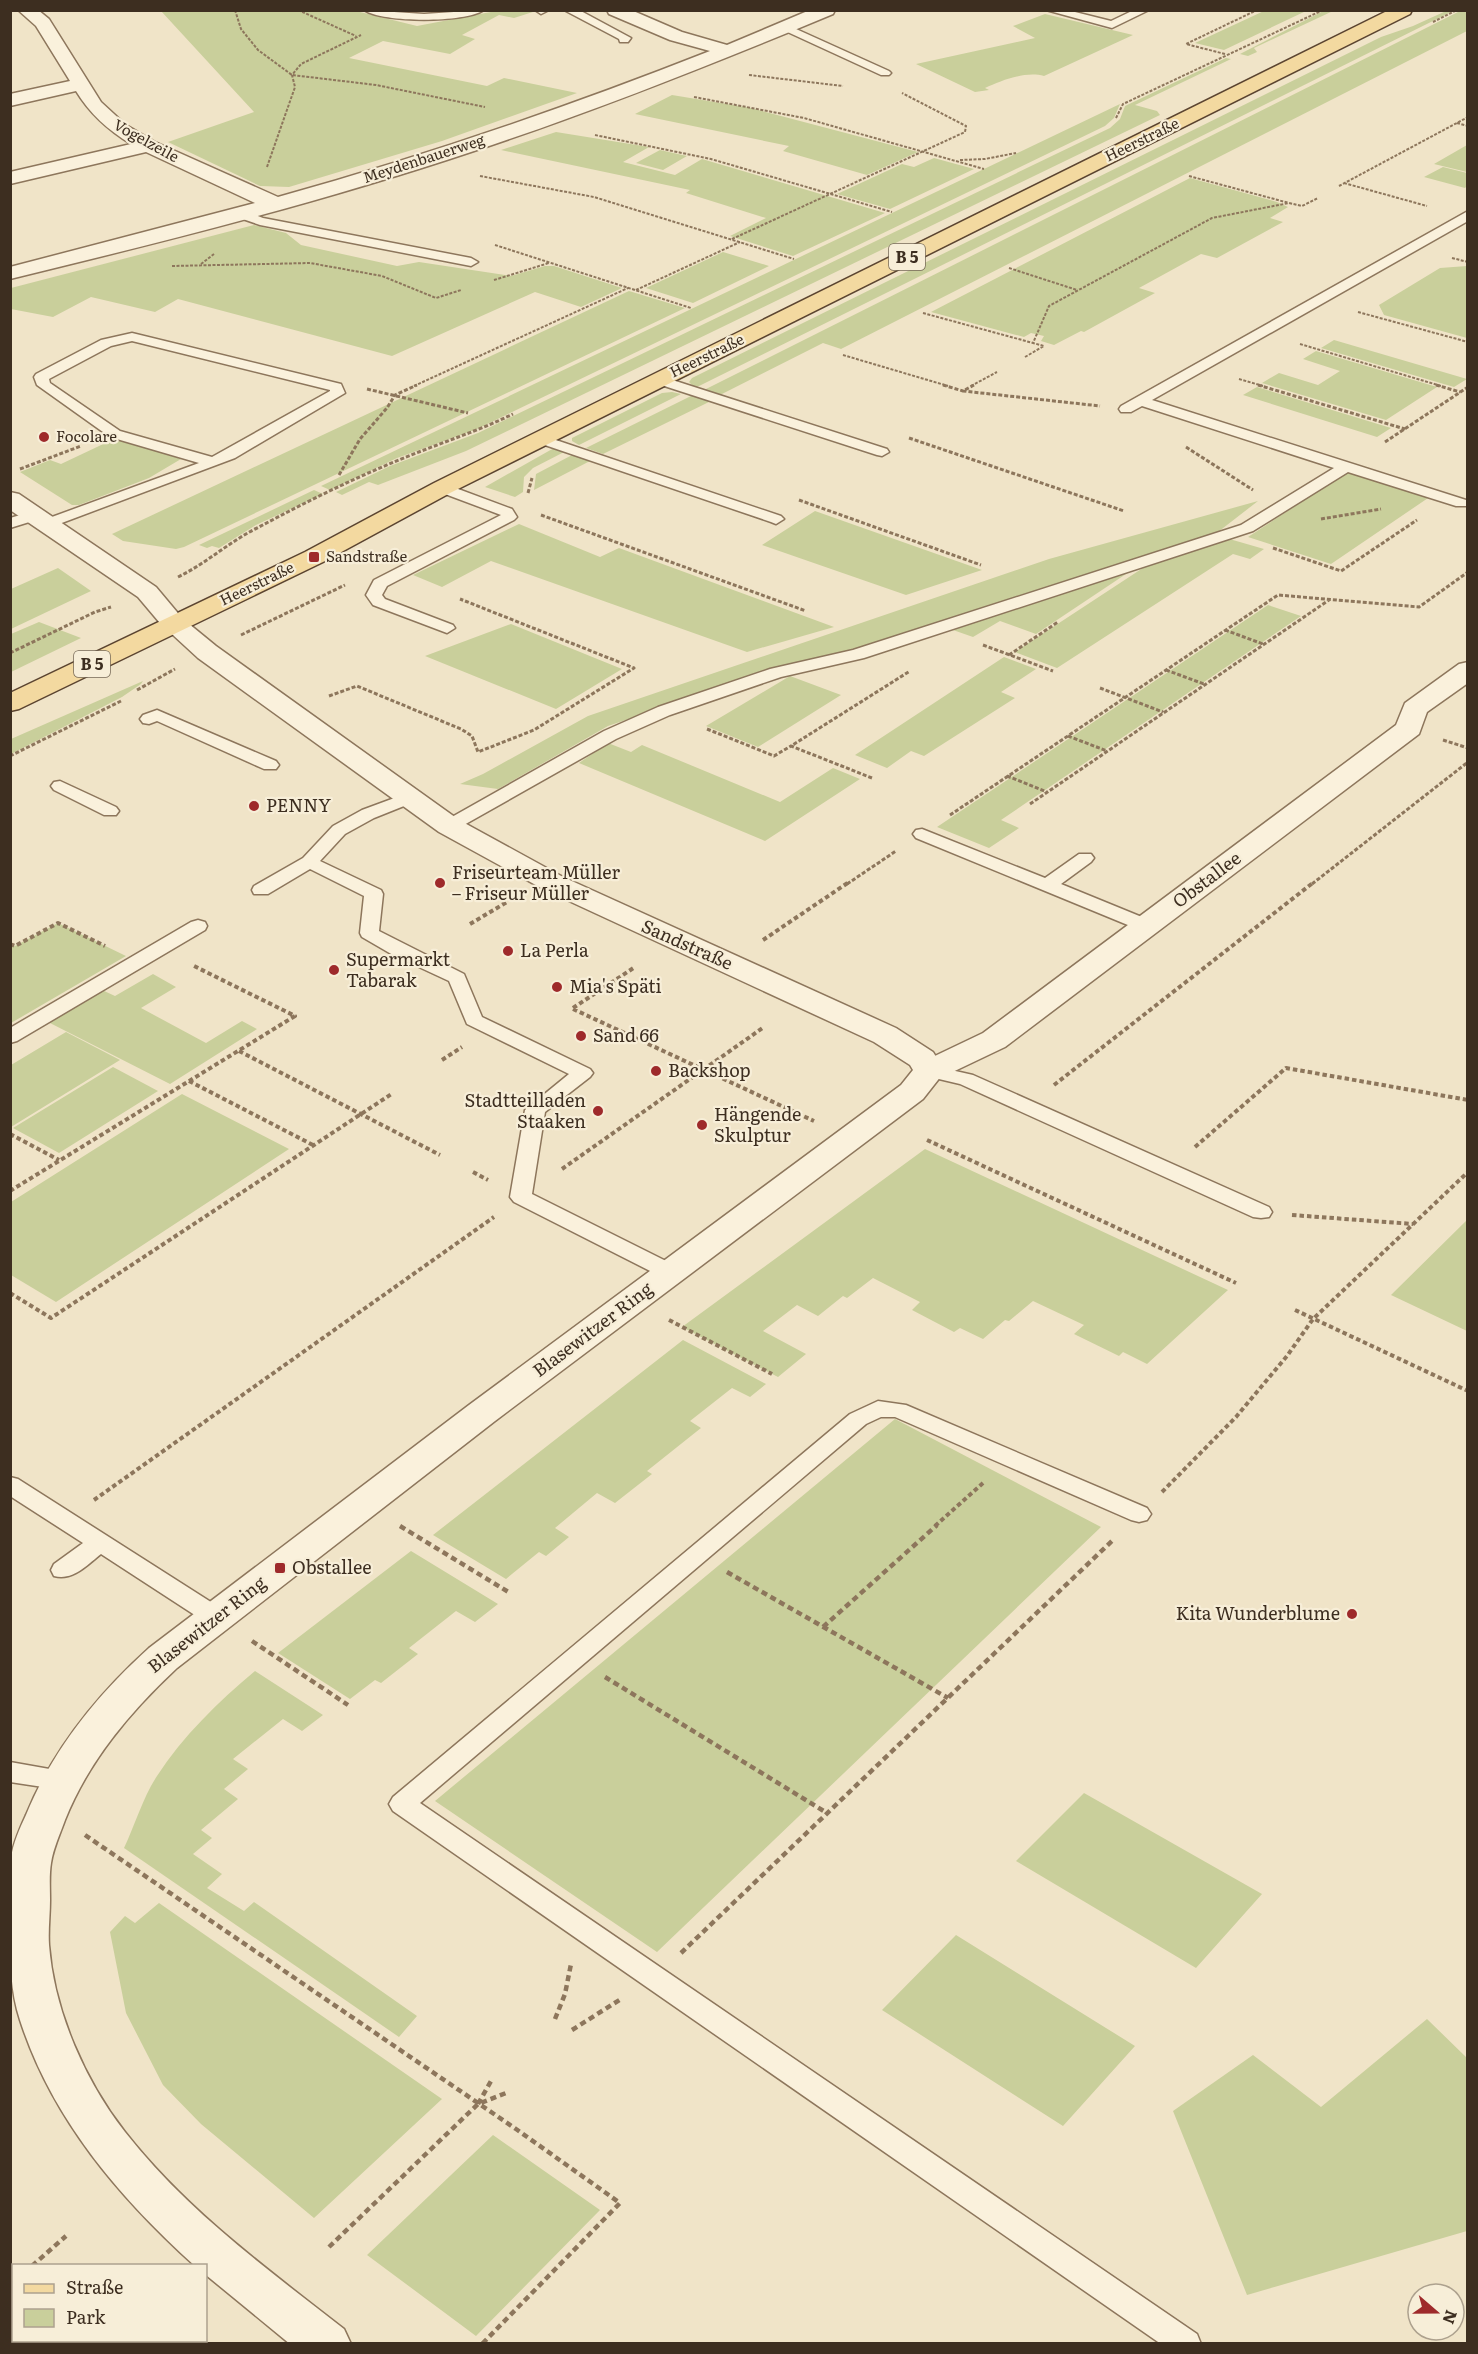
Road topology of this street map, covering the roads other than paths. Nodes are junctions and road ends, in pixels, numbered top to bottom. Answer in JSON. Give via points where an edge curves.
{"nodes":[{"id":1,"x":369,"y":10,"type":"edge"},
{"id":2,"x":479,"y":10,"type":"edge"},
{"id":3,"x":569,"y":10,"type":"edge"},
{"id":4,"x":615,"y":10,"type":"edge"},
{"id":5,"x":827,"y":10,"type":"edge"},
{"id":6,"x":1051,"y":10,"type":"edge"},
{"id":7,"x":1144,"y":10,"type":"edge"},
{"id":8,"x":1404,"y":10,"type":"edge"},
{"id":9,"x":23,"y":19,"type":"edge"},
{"id":10,"x":785,"y":27,"type":"junction"},
{"id":11,"x":624,"y":40,"type":"dead end"},
{"id":12,"x":726,"y":50,"type":"junction"},
{"id":13,"x":885,"y":73,"type":"road end"},
{"id":14,"x":80,"y":84,"type":"junction"},
{"id":15,"x":10,"y":100,"type":"edge"},
{"id":16,"x":148,"y":146,"type":"junction"},
{"id":17,"x":10,"y":178,"type":"edge"},
{"id":18,"x":278,"y":203,"type":"junction"},
{"id":19,"x":242,"y":214,"type":"junction"},
{"id":20,"x":1466,"y":215,"type":"edge"},
{"id":21,"x":471,"y":262,"type":"dead end"},
{"id":22,"x":10,"y":273,"type":"edge"},
{"id":23,"x":660,"y":380,"type":"junction"},
{"id":24,"x":1140,"y":401,"type":"junction"},
{"id":25,"x":1126,"y":409,"type":"dead end"},
{"id":26,"x":541,"y":439,"type":"junction"},
{"id":27,"x":882,"y":452,"type":"dead end"},
{"id":28,"x":213,"y":462,"type":"junction"},
{"id":29,"x":1346,"y":467,"type":"junction"},
{"id":30,"x":442,"y":488,"type":"junction"},
{"id":31,"x":10,"y":499,"type":"edge"},
{"id":32,"x":1454,"y":501,"type":"road end"},
{"id":33,"x":776,"y":519,"type":"dead end"},
{"id":34,"x":40,"y":520,"type":"junction"},
{"id":35,"x":10,"y":523,"type":"edge"},
{"id":36,"x":174,"y":624,"type":"junction"},
{"id":37,"x":447,"y":628,"type":"dead end"},
{"id":38,"x":1467,"y":670,"type":"edge"},
{"id":39,"x":10,"y":703,"type":"edge"},
{"id":40,"x":149,"y":719,"type":"dead end"},
{"id":41,"x":270,"y":765,"type":"dead end"},
{"id":42,"x":60,"y":786,"type":"dead end"},
{"id":43,"x":408,"y":798,"type":"junction"},
{"id":44,"x":110,"y":811,"type":"dead end"},
{"id":45,"x":449,"y":826,"type":"junction"},
{"id":46,"x":922,"y":834,"type":"road end"},
{"id":47,"x":1085,"y":858,"type":"dead end"},
{"id":48,"x":309,"y":862,"type":"junction"},
{"id":49,"x":1047,"y":885,"type":"junction"},
{"id":50,"x":261,"y":890,"type":"dead end"},
{"id":51,"x":198,"y":926,"type":"dead end"},
{"id":52,"x":1147,"y":926,"type":"junction"},
{"id":53,"x":10,"y":1036,"type":"edge"},
{"id":54,"x":929,"y":1071,"type":"junction"},
{"id":55,"x":1261,"y":1212,"type":"road end"},
{"id":56,"x":670,"y":1272,"type":"junction"},
{"id":57,"x":10,"y":1485,"type":"edge"},
{"id":58,"x":1139,"y":1514,"type":"road end"},
{"id":59,"x":101,"y":1542,"type":"junction"},
{"id":60,"x":63,"y":1570,"type":"dead end"},
{"id":61,"x":216,"y":1617,"type":"junction"},
{"id":62,"x":10,"y":1772,"type":"edge"},
{"id":63,"x":55,"y":1795,"type":"junction"},
{"id":64,"x":327,"y":2343,"type":"edge"},
{"id":65,"x":1186,"y":2343,"type":"edge"}],
"edges":[{"from":1,"to":2,"type":"lane","via":[[413,19]]},
{"from":3,"to":11,"type":"lane"},
{"from":4,"to":12,"type":"street","via":[[675,36]]},
{"from":5,"to":10,"type":"street","name":"Meydenbauerweg"},
{"from":6,"to":7,"type":"lane","via":[[1112,26]]},
{"from":8,"to":23,"type":"main road","name":"Heerstraße","number":"B 5"},
{"from":9,"to":14,"type":"street","name":"Vogelzeile","via":[[43,23]]},
{"from":10,"to":12,"type":"street","name":"Meydenbauerweg"},
{"from":10,"to":13,"type":"lane"},
{"from":12,"to":18,"type":"street","name":"Meydenbauerweg","via":[[534,123]]},
{"from":14,"to":15,"type":"street"},
{"from":14,"to":16,"type":"street","name":"Vogelzeile","via":[[104,116]]},
{"from":16,"to":17,"type":"street"},
{"from":16,"to":18,"type":"street","name":"Vogelzeile"},
{"from":18,"to":19,"type":"street","name":"Meydenbauerweg"},
{"from":19,"to":21,"type":"lane","via":[[260,221]]},
{"from":19,"to":22,"type":"street","name":"Meydenbauerweg"},
{"from":20,"to":24,"type":"lane"},
{"from":23,"to":26,"type":"main road","name":"Heerstraße","number":"B 5"},
{"from":23,"to":27,"type":"lane"},
{"from":24,"to":25,"type":"lane"},
{"from":24,"to":29,"type":"lane"},
{"from":26,"to":30,"type":"main road","name":"Heerstraße","number":"B 5"},
{"from":26,"to":33,"type":"lane"},
{"from":28,"to":28,"type":"lane","via":[[338,393],[336,387],[132,337],[106,343],[41,377],[44,385],[115,434]]},
{"from":28,"to":34,"type":"lane"},
{"from":29,"to":32,"type":"lane"},
{"from":29,"to":45,"type":"lane","via":[[1247,528],[858,654],[776,673],[664,711],[610,735]]},
{"from":30,"to":36,"type":"main road","name":"Heerstraße","number":"B 5","via":[[314,557]]},
{"from":30,"to":37,"type":"lane","via":[[507,512],[509,517],[380,583],[374,595],[379,602]]},
{"from":31,"to":34,"type":"street","name":"Sandstraße"},
{"from":34,"to":35,"type":"lane"},
{"from":34,"to":36,"type":"street","name":"Sandstraße","via":[[147,592]]},
{"from":36,"to":39,"type":"main road","name":"Heerstraße","number":"B 5"},
{"from":36,"to":43,"type":"street","name":"Sandstraße"},
{"from":38,"to":52,"type":"street","name":"Obstallee","via":[[1414,709],[1409,728]]},
{"from":40,"to":41,"type":"lane","via":[[157,715]]},
{"from":42,"to":44,"type":"lane"},
{"from":43,"to":45,"type":"street","name":"Sandstraße"},
{"from":43,"to":48,"type":"lane","via":[[339,830]]},
{"from":45,"to":54,"type":"street","name":"Sandstraße","via":[[553,883],[885,1035],[922,1059]]},
{"from":46,"to":49,"type":"lane"},
{"from":47,"to":49,"type":"lane"},
{"from":48,"to":50,"type":"lane"},
{"from":48,"to":56,"type":"lane","via":[[374,894],[369,933],[457,978],[474,1020],[583,1073],[535,1110],[521,1197]]},
{"from":49,"to":52,"type":"lane"},
{"from":51,"to":53,"type":"lane"},
{"from":52,"to":54,"type":"street","name":"Obstallee","via":[[994,1040]]},
{"from":54,"to":55,"type":"lane","via":[[966,1079]]},
{"from":54,"to":56,"type":"street","name":"Blasewitzer Ring","via":[[912,1092]]},
{"from":56,"to":61,"type":"street","name":"Blasewitzer Ring"},
{"from":57,"to":59,"type":"lane"},
{"from":58,"to":65,"type":"lane","via":[[897,1410],[878,1409],[858,1419],[402,1804]]},
{"from":59,"to":60,"type":"lane"},
{"from":59,"to":61,"type":"lane"},
{"from":61,"to":63,"type":"street","name":"Blasewitzer Ring","via":[[135,1684],[97,1728]]},
{"from":62,"to":63,"type":"lane"},
{"from":63,"to":64,"type":"street","name":"Blasewitzer Ring","via":[[25,1883],[20,1934],[31,2031],[51,2079],[92,2140],[143,2197],[201,2247]]}]}
